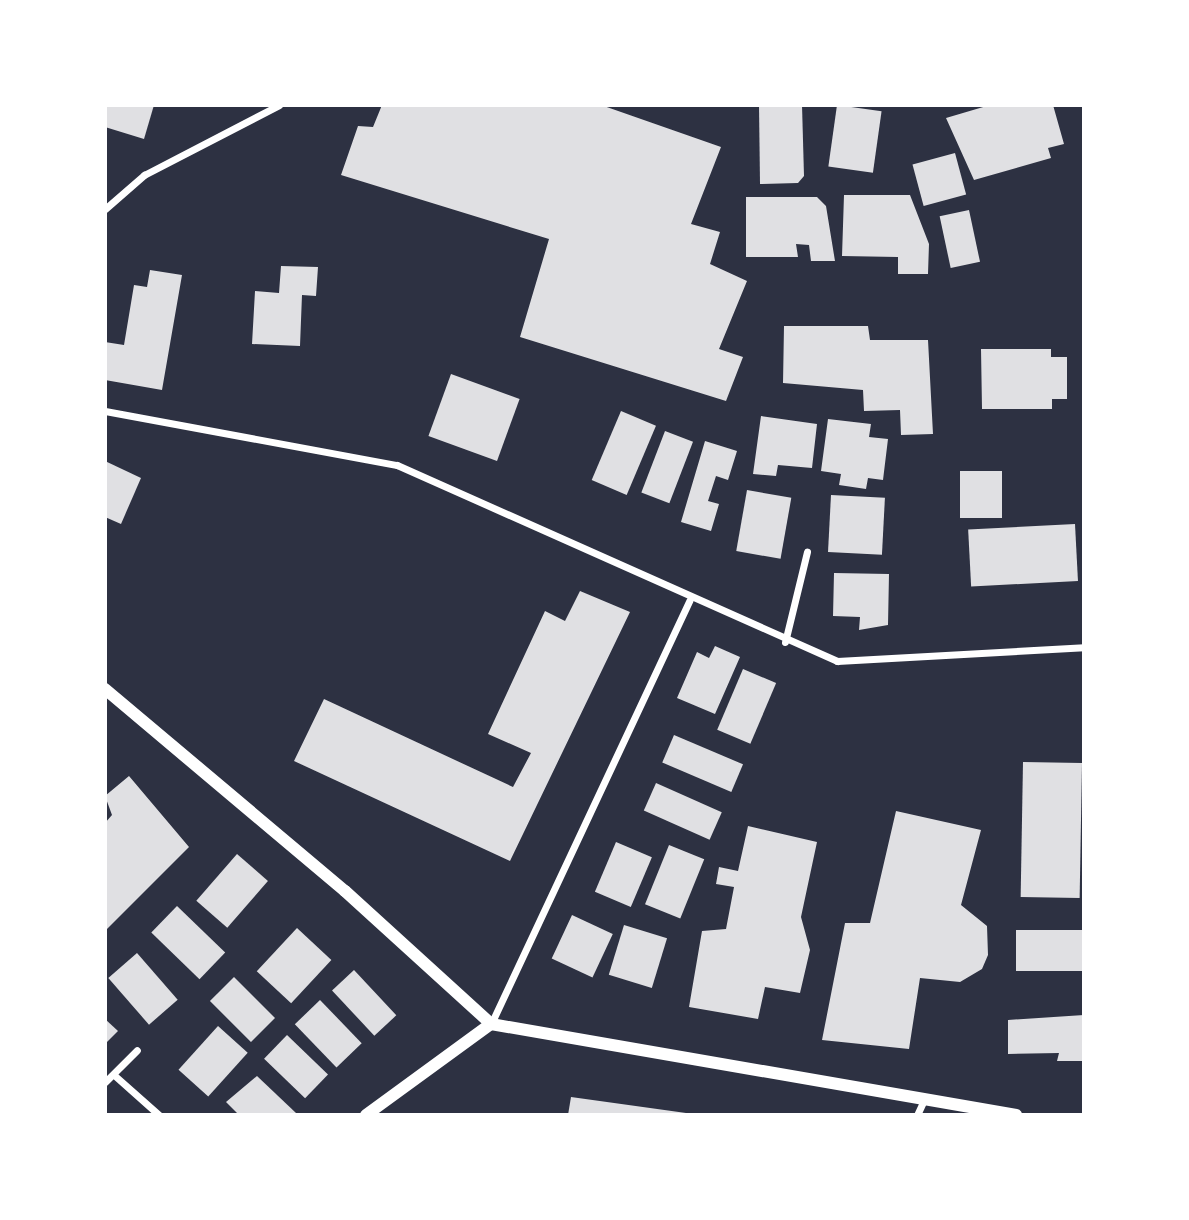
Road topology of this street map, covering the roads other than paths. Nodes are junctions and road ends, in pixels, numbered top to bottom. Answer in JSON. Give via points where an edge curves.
{"nodes":[{"id":1,"x":279,"y":105,"type":"edge"},
{"id":2,"x":105,"y":209,"type":"edge"},
{"id":3,"x":105,"y":411,"type":"edge"},
{"id":4,"x":807,"y":552,"type":"dead end"},
{"id":5,"x":690,"y":600,"type":"junction"},
{"id":6,"x":785,"y":642,"type":"junction"},
{"id":7,"x":1084,"y":647,"type":"edge"},
{"id":8,"x":105,"y":689,"type":"edge"},
{"id":9,"x":491,"y":1024,"type":"junction"},
{"id":10,"x":137,"y":1050,"type":"dead end"},
{"id":11,"x":114,"y":1075,"type":"junction"},
{"id":12,"x":105,"y":1082,"type":"edge"},
{"id":13,"x":924,"y":1100,"type":"junction"},
{"id":14,"x":159,"y":1115,"type":"edge"},
{"id":15,"x":366,"y":1115,"type":"edge"},
{"id":16,"x":917,"y":1115,"type":"edge"},
{"id":17,"x":1016,"y":1115,"type":"edge"}],
"edges":[{"from":1,"to":2,"type":"street","via":[[144,175]]},
{"from":3,"to":5,"type":"street","via":[[397,465]]},
{"from":4,"to":6,"type":"street"},
{"from":5,"to":6,"type":"street"},
{"from":5,"to":9,"type":"street"},
{"from":6,"to":7,"type":"street","via":[[837,661]]},
{"from":8,"to":9,"type":"street","via":[[345,891]]},
{"from":9,"to":13,"type":"street"},
{"from":9,"to":15,"type":"street"},
{"from":10,"to":11,"type":"street"},
{"from":11,"to":12,"type":"street"},
{"from":11,"to":14,"type":"street"},
{"from":13,"to":16,"type":"street"},
{"from":13,"to":17,"type":"street"}]}
